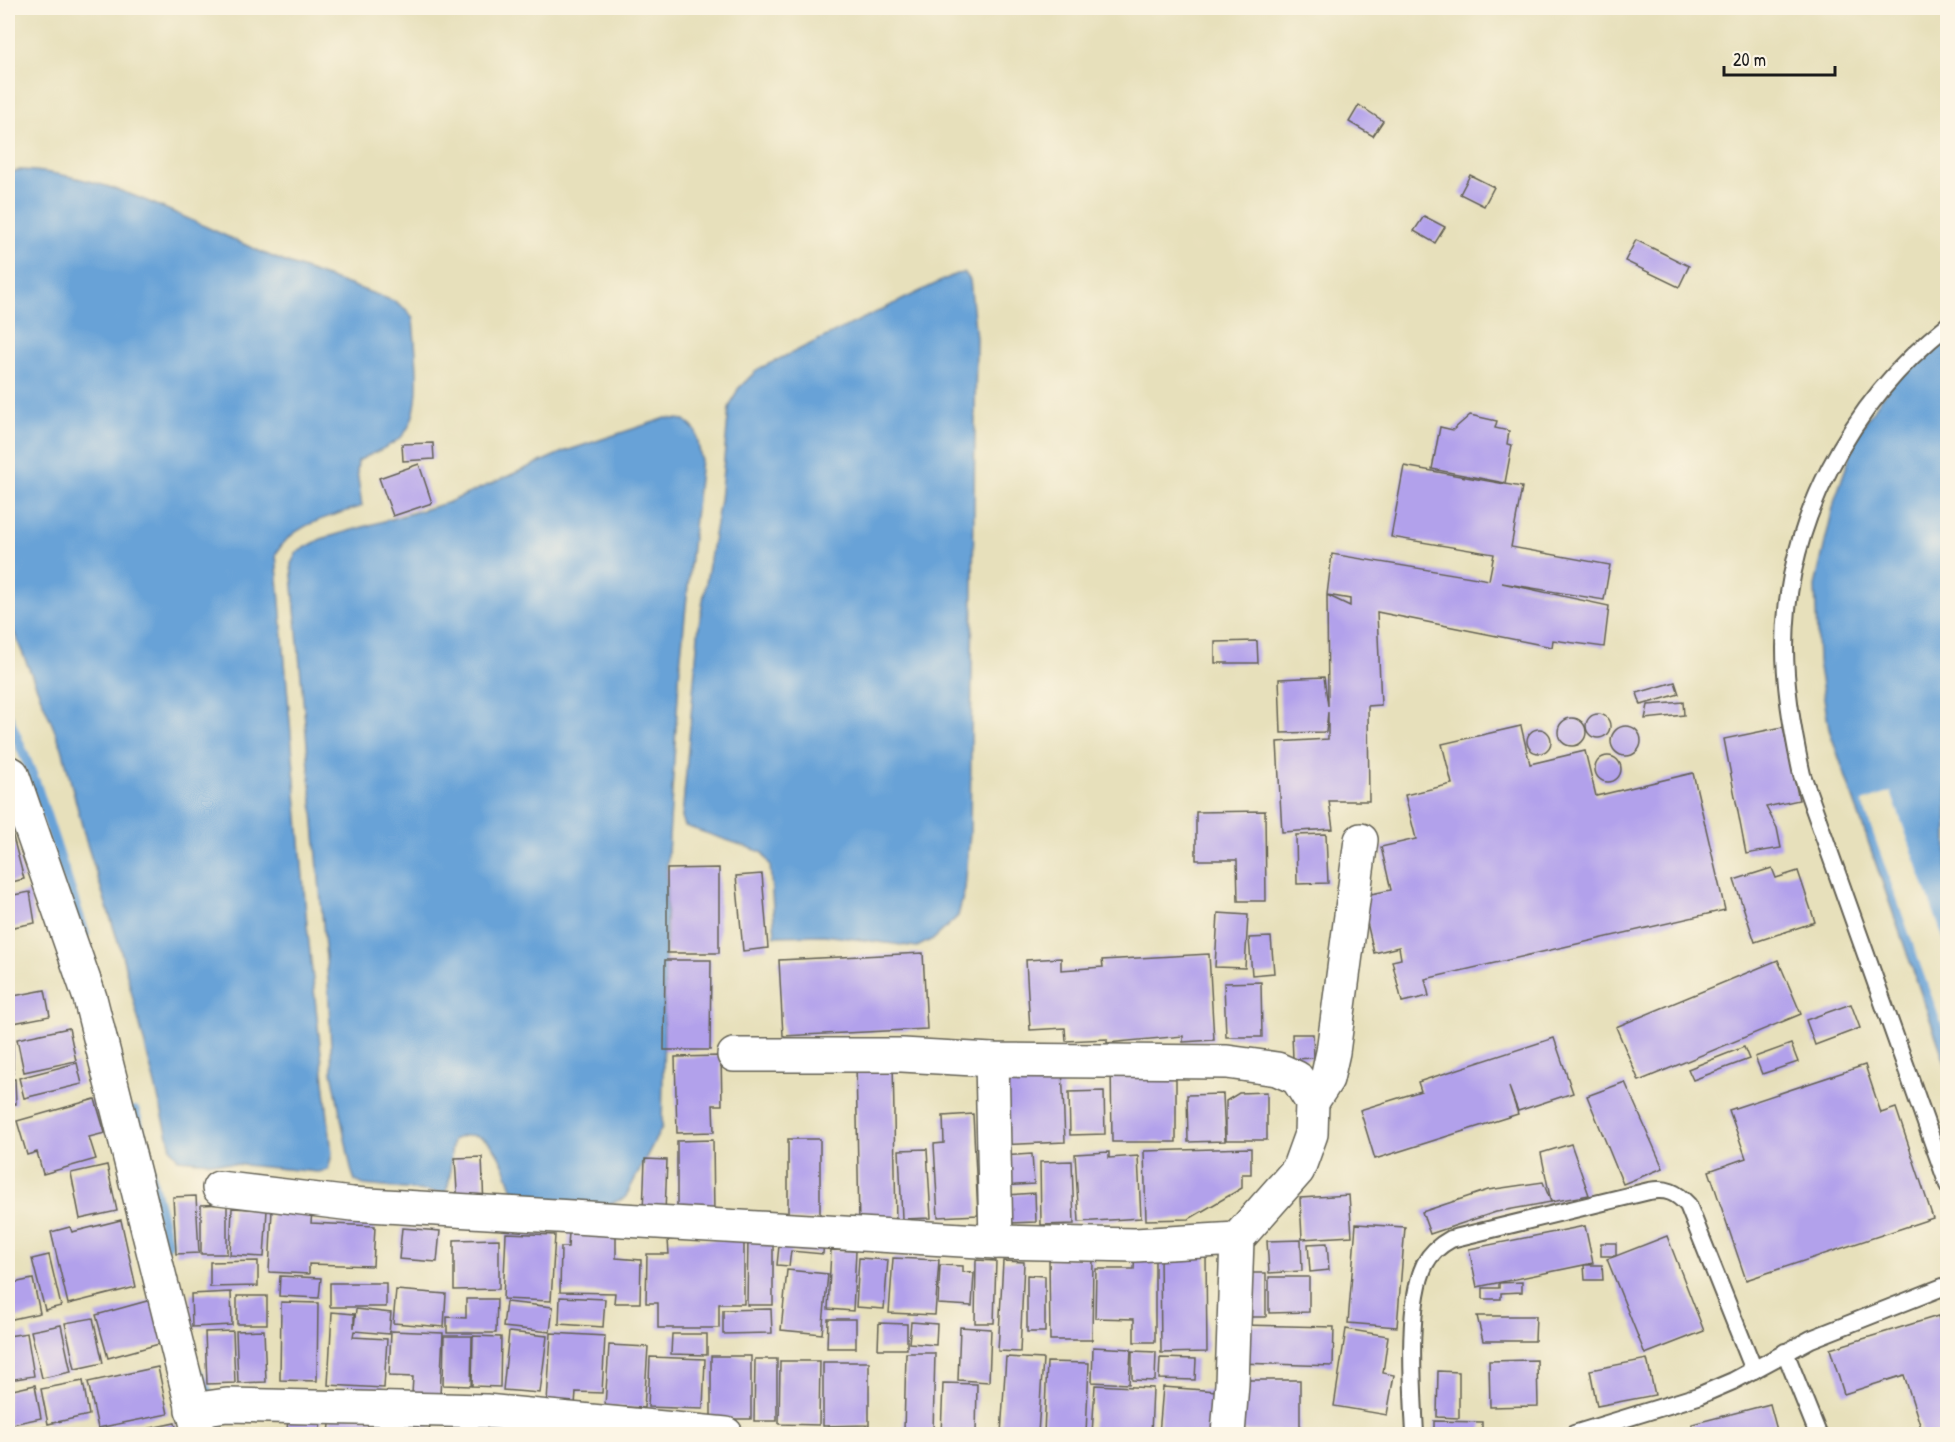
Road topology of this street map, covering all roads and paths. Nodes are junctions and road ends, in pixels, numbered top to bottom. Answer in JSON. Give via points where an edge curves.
{"nodes":[{"id":1,"x":1947,"y":325,"type":"edge"},
{"id":2,"x":12,"y":774,"type":"dead end"},
{"id":3,"x":1361,"y":840,"type":"dead end"},
{"id":4,"x":734,"y":1055,"type":"dead end"},
{"id":5,"x":992,"y":1060,"type":"junction"},
{"id":6,"x":1312,"y":1102,"type":"junction"},
{"id":7,"x":1947,"y":1185,"type":"edge"},
{"id":8,"x":219,"y":1188,"type":"dead end"},
{"id":9,"x":1237,"y":1239,"type":"junction"},
{"id":10,"x":996,"y":1242,"type":"junction"},
{"id":11,"x":1947,"y":1285,"type":"edge"},
{"id":12,"x":1785,"y":1352,"type":"junction"},
{"id":13,"x":1754,"y":1370,"type":"junction"},
{"id":14,"x":205,"y":1414,"type":"edge"},
{"id":15,"x":726,"y":1434,"type":"edge"},
{"id":16,"x":1228,"y":1434,"type":"edge"},
{"id":17,"x":1415,"y":1434,"type":"edge"},
{"id":18,"x":1574,"y":1434,"type":"edge"},
{"id":19,"x":1818,"y":1434,"type":"edge"}],
"edges":[{"from":1,"to":7,"type":"lane","via":[[1880,389],[1836,452],[1797,557],[1789,590],[1785,649],[1792,729],[1802,775]]},
{"from":2,"to":14,"type":"street","via":[[90,998],[152,1238]]},
{"from":3,"to":6,"type":"street","via":[[1333,1052],[1327,1079]]},
{"from":4,"to":5,"type":"street","via":[[902,1055]]},
{"from":5,"to":6,"type":"street","via":[[1227,1062],[1277,1069],[1297,1078]]},
{"from":5,"to":10,"type":"street"},
{"from":6,"to":9,"type":"street","via":[[1311,1134],[1298,1170]]},
{"from":8,"to":10,"type":"street","via":[[375,1206]]},
{"from":9,"to":10,"type":"street","via":[[1136,1245]]},
{"from":9,"to":16,"type":"street"},
{"from":11,"to":12,"type":"lane"},
{"from":12,"to":13,"type":"lane"},
{"from":12,"to":19,"type":"lane"},
{"from":13,"to":17,"type":"lane","via":[[1688,1205],[1678,1194],[1663,1189],[1649,1191],[1451,1239],[1436,1248],[1425,1264],[1417,1292],[1412,1364]]},
{"from":13,"to":18,"type":"lane","via":[[1698,1396]]},
{"from":14,"to":15,"type":"street","via":[[486,1411]]}]}
